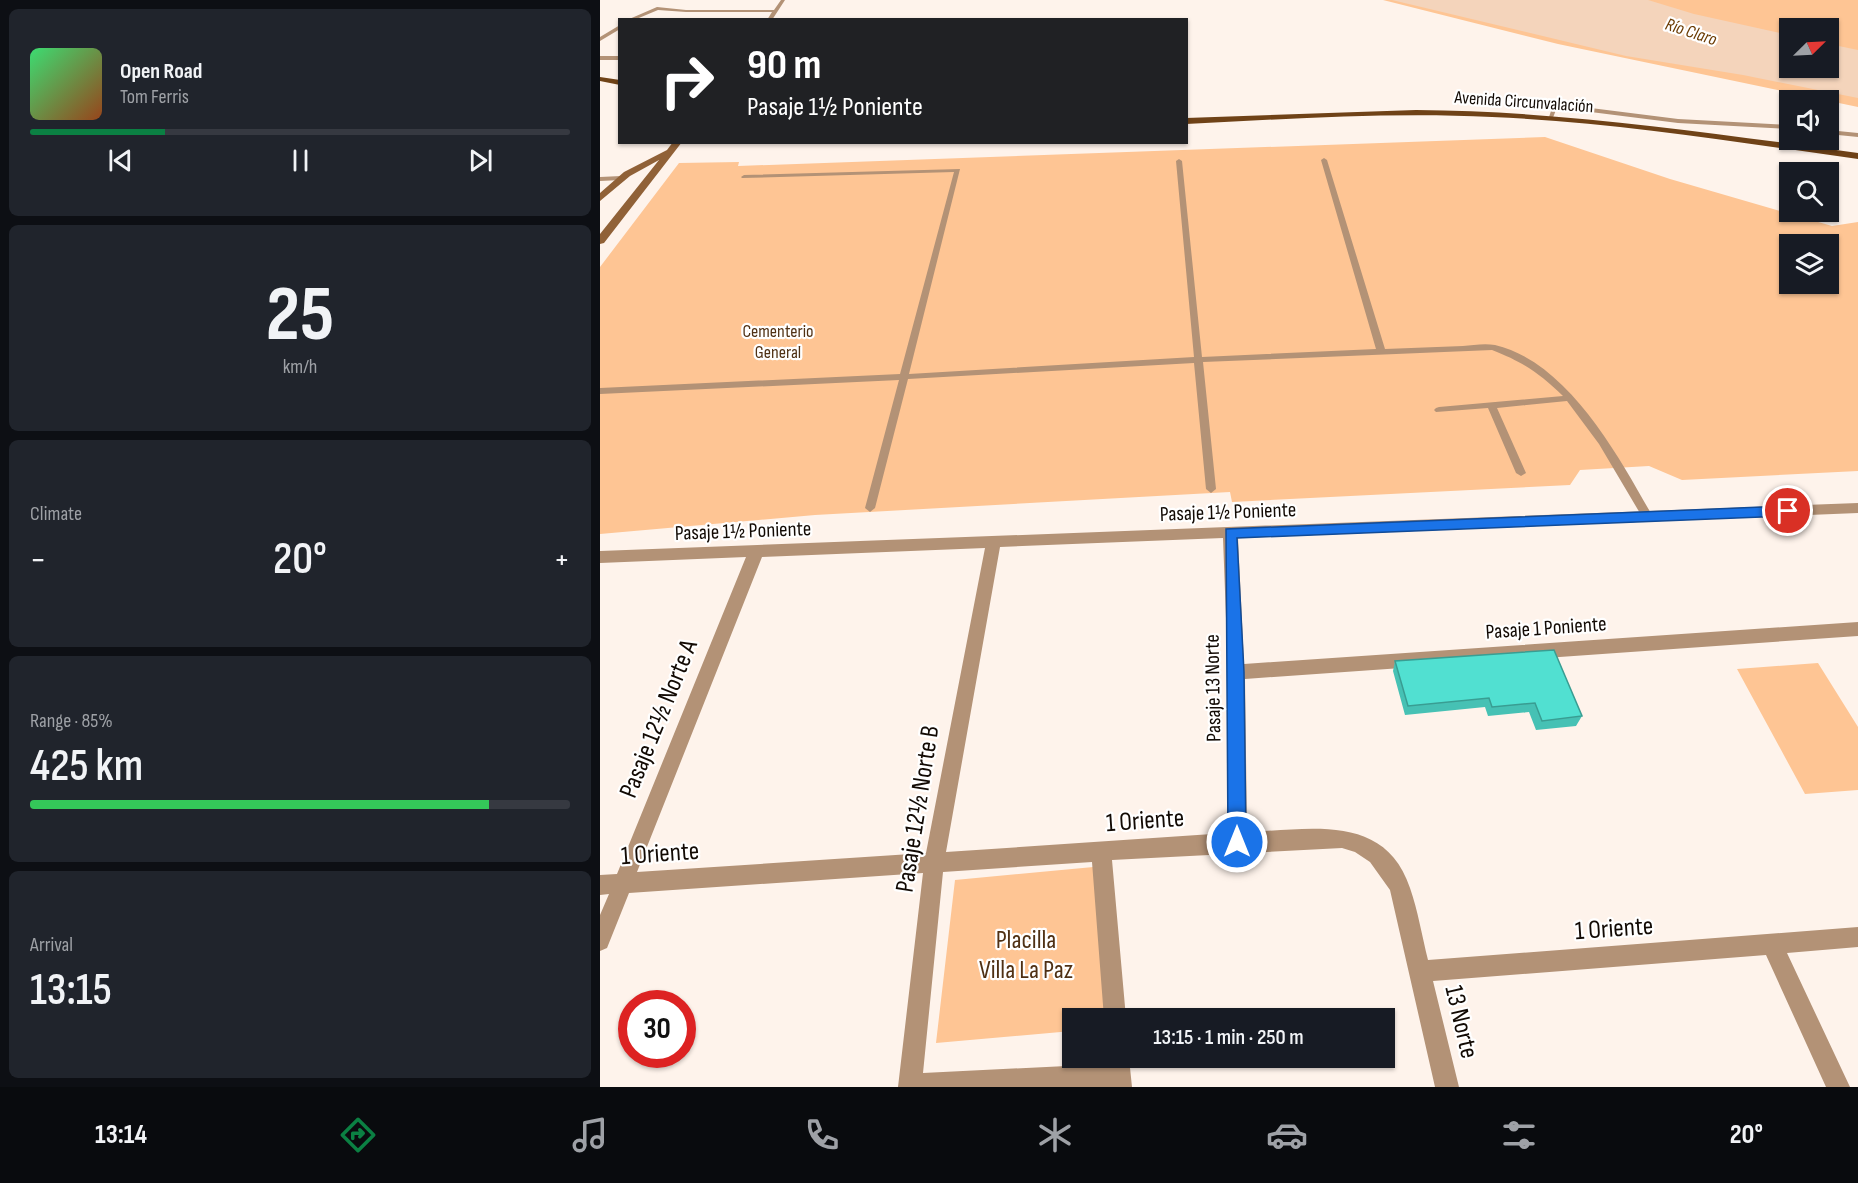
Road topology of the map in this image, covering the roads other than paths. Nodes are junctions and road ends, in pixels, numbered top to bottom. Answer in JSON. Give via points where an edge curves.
{"nodes":[{"id":1,"x":663,"y":0,"type":"edge"},
{"id":2,"x":783,"y":0,"type":"edge"},
{"id":3,"x":657,"y":8,"type":"junction"},
{"id":4,"x":686,"y":11,"type":"junction"},
{"id":5,"x":775,"y":11,"type":"junction"},
{"id":6,"x":634,"y":18,"type":"edge"},
{"id":7,"x":681,"y":18,"type":"edge"},
{"id":8,"x":770,"y":18,"type":"edge"},
{"id":9,"x":618,"y":27,"type":"edge"},
{"id":10,"x":600,"y":39,"type":"edge"},
{"id":11,"x":600,"y":58,"type":"edge"},
{"id":12,"x":618,"y":58,"type":"edge"},
{"id":13,"x":600,"y":79,"type":"edge"},
{"id":14,"x":618,"y":83,"type":"edge"},
{"id":15,"x":1550,"y":119,"type":"junction"},
{"id":16,"x":1188,"y":121,"type":"edge"},
{"id":17,"x":1779,"y":127,"type":"edge"},
{"id":18,"x":1839,"y":133,"type":"edge"},
{"id":19,"x":1858,"y":135,"type":"edge"},
{"id":20,"x":675,"y":146,"type":"edge"},
{"id":21,"x":1858,"y":156,"type":"edge"},
{"id":22,"x":1324,"y":160,"type":"dead end"},
{"id":23,"x":1179,"y":161,"type":"dead end"},
{"id":24,"x":744,"y":177,"type":"dead end"},
{"id":25,"x":621,"y":178,"type":"junction"},
{"id":26,"x":600,"y":179,"type":"edge"},
{"id":27,"x":600,"y":198,"type":"edge"},
{"id":28,"x":600,"y":241,"type":"edge"},
{"id":29,"x":1381,"y":351,"type":"junction"},
{"id":30,"x":1200,"y":360,"type":"junction"},
{"id":31,"x":905,"y":377,"type":"junction"},
{"id":32,"x":600,"y":392,"type":"edge"},
{"id":33,"x":1570,"y":398,"type":"junction"},
{"id":34,"x":1491,"y":405,"type":"junction"},
{"id":35,"x":1439,"y":410,"type":"dead end"},
{"id":36,"x":1521,"y":472,"type":"dead end"},
{"id":37,"x":1211,"y":489,"type":"dead end"},
{"id":38,"x":870,"y":508,"type":"dead end"},
{"id":39,"x":1858,"y":508,"type":"edge"},
{"id":40,"x":1648,"y":517,"type":"junction"},
{"id":41,"x":1230,"y":533,"type":"junction"},
{"id":42,"x":993,"y":543,"type":"junction"},
{"id":43,"x":756,"y":552,"type":"junction"},
{"id":44,"x":600,"y":557,"type":"edge"},
{"id":45,"x":1858,"y":629,"type":"edge"},
{"id":46,"x":1236,"y":672,"type":"junction"},
{"id":47,"x":1237,"y":842,"type":"junction"},
{"id":48,"x":1101,"y":851,"type":"junction"},
{"id":49,"x":934,"y":862,"type":"junction"},
{"id":50,"x":610,"y":885,"type":"edge"},
{"id":51,"x":1858,"y":937,"type":"edge"},
{"id":52,"x":600,"y":941,"type":"edge"},
{"id":53,"x":1772,"y":944,"type":"junction"},
{"id":54,"x":1420,"y":970,"type":"junction"},
{"id":55,"x":1114,"y":1008,"type":"edge"},
{"id":56,"x":1119,"y":1073,"type":"edge"},
{"id":57,"x":910,"y":1086,"type":"edge"},
{"id":58,"x":1447,"y":1087,"type":"edge"},
{"id":59,"x":1838,"y":1087,"type":"edge"}],
"edges":[{"from":1,"to":3,"type":"lane"},
{"from":2,"to":5,"type":"lane"},
{"from":3,"to":4,"type":"lane"},
{"from":3,"to":6,"type":"lane"},
{"from":4,"to":5,"type":"lane"},
{"from":4,"to":7,"type":"lane"},
{"from":5,"to":8,"type":"lane"},
{"from":9,"to":10,"type":"lane"},
{"from":11,"to":12,"type":"lane"},
{"from":13,"to":14,"type":"main road"},
{"from":15,"to":16,"type":"main road","name":"Avenida Circunvalación","via":[[1439,113]]},
{"from":15,"to":17,"type":"lane","via":[[1554,109],[1567,107],[1690,123]]},
{"from":15,"to":21,"type":"main road","name":"Avenida Circunvalación"},
{"from":18,"to":19,"type":"lane"},
{"from":20,"to":25,"type":"main road"},
{"from":20,"to":28,"type":"main road"},
{"from":22,"to":29,"type":"lane"},
{"from":23,"to":30,"type":"lane"},
{"from":24,"to":31,"type":"lane","via":[[958,170]]},
{"from":25,"to":26,"type":"lane"},
{"from":25,"to":27,"type":"main road"},
{"from":29,"to":30,"type":"lane"},
{"from":29,"to":33,"type":"lane","via":[[1493,347],[1528,364]]},
{"from":30,"to":31,"type":"lane"},
{"from":30,"to":37,"type":"lane"},
{"from":31,"to":32,"type":"lane"},
{"from":31,"to":38,"type":"lane"},
{"from":33,"to":34,"type":"lane"},
{"from":33,"to":40,"type":"lane"},
{"from":34,"to":35,"type":"lane"},
{"from":34,"to":36,"type":"lane"},
{"from":39,"to":40,"type":"street","name":"Pasaje 1½ Poniente"},
{"from":40,"to":41,"type":"street","name":"Pasaje 1½ Poniente"},
{"from":41,"to":42,"type":"street","name":"Pasaje 1½ Poniente"},
{"from":41,"to":46,"type":"street","name":"Pasaje 13 Norte"},
{"from":42,"to":43,"type":"street","name":"Pasaje 1½ Poniente"},
{"from":42,"to":49,"type":"street","name":"Pasaje 12½ Norte B"},
{"from":43,"to":44,"type":"street","name":"Pasaje 1½ Poniente"},
{"from":43,"to":50,"type":"street","name":"Pasaje 12½ Norte A"},
{"from":45,"to":46,"type":"street","name":"Pasaje 1 Poniente"},
{"from":46,"to":47,"type":"street","name":"Pasaje 13 Norte"},
{"from":47,"to":48,"type":"street","name":"1 Oriente"},
{"from":47,"to":54,"type":"street","name":"1 Oriente","via":[[1342,838],[1371,849],[1383,859],[1400,888]]},
{"from":48,"to":49,"type":"street","name":"1 Oriente"},
{"from":48,"to":55,"type":"street"},
{"from":49,"to":50,"type":"street","name":"1 Oriente"},
{"from":49,"to":57,"type":"street","name":"Pasaje 12½ Norte B"},
{"from":50,"to":52,"type":"street","name":"Pasaje 12½ Norte A"},
{"from":51,"to":53,"type":"street","name":"1 Oriente"},
{"from":53,"to":54,"type":"street","name":"1 Oriente"},
{"from":53,"to":59,"type":"street"},
{"from":54,"to":58,"type":"street","name":"13 Norte"},
{"from":56,"to":57,"type":"street"}]}
